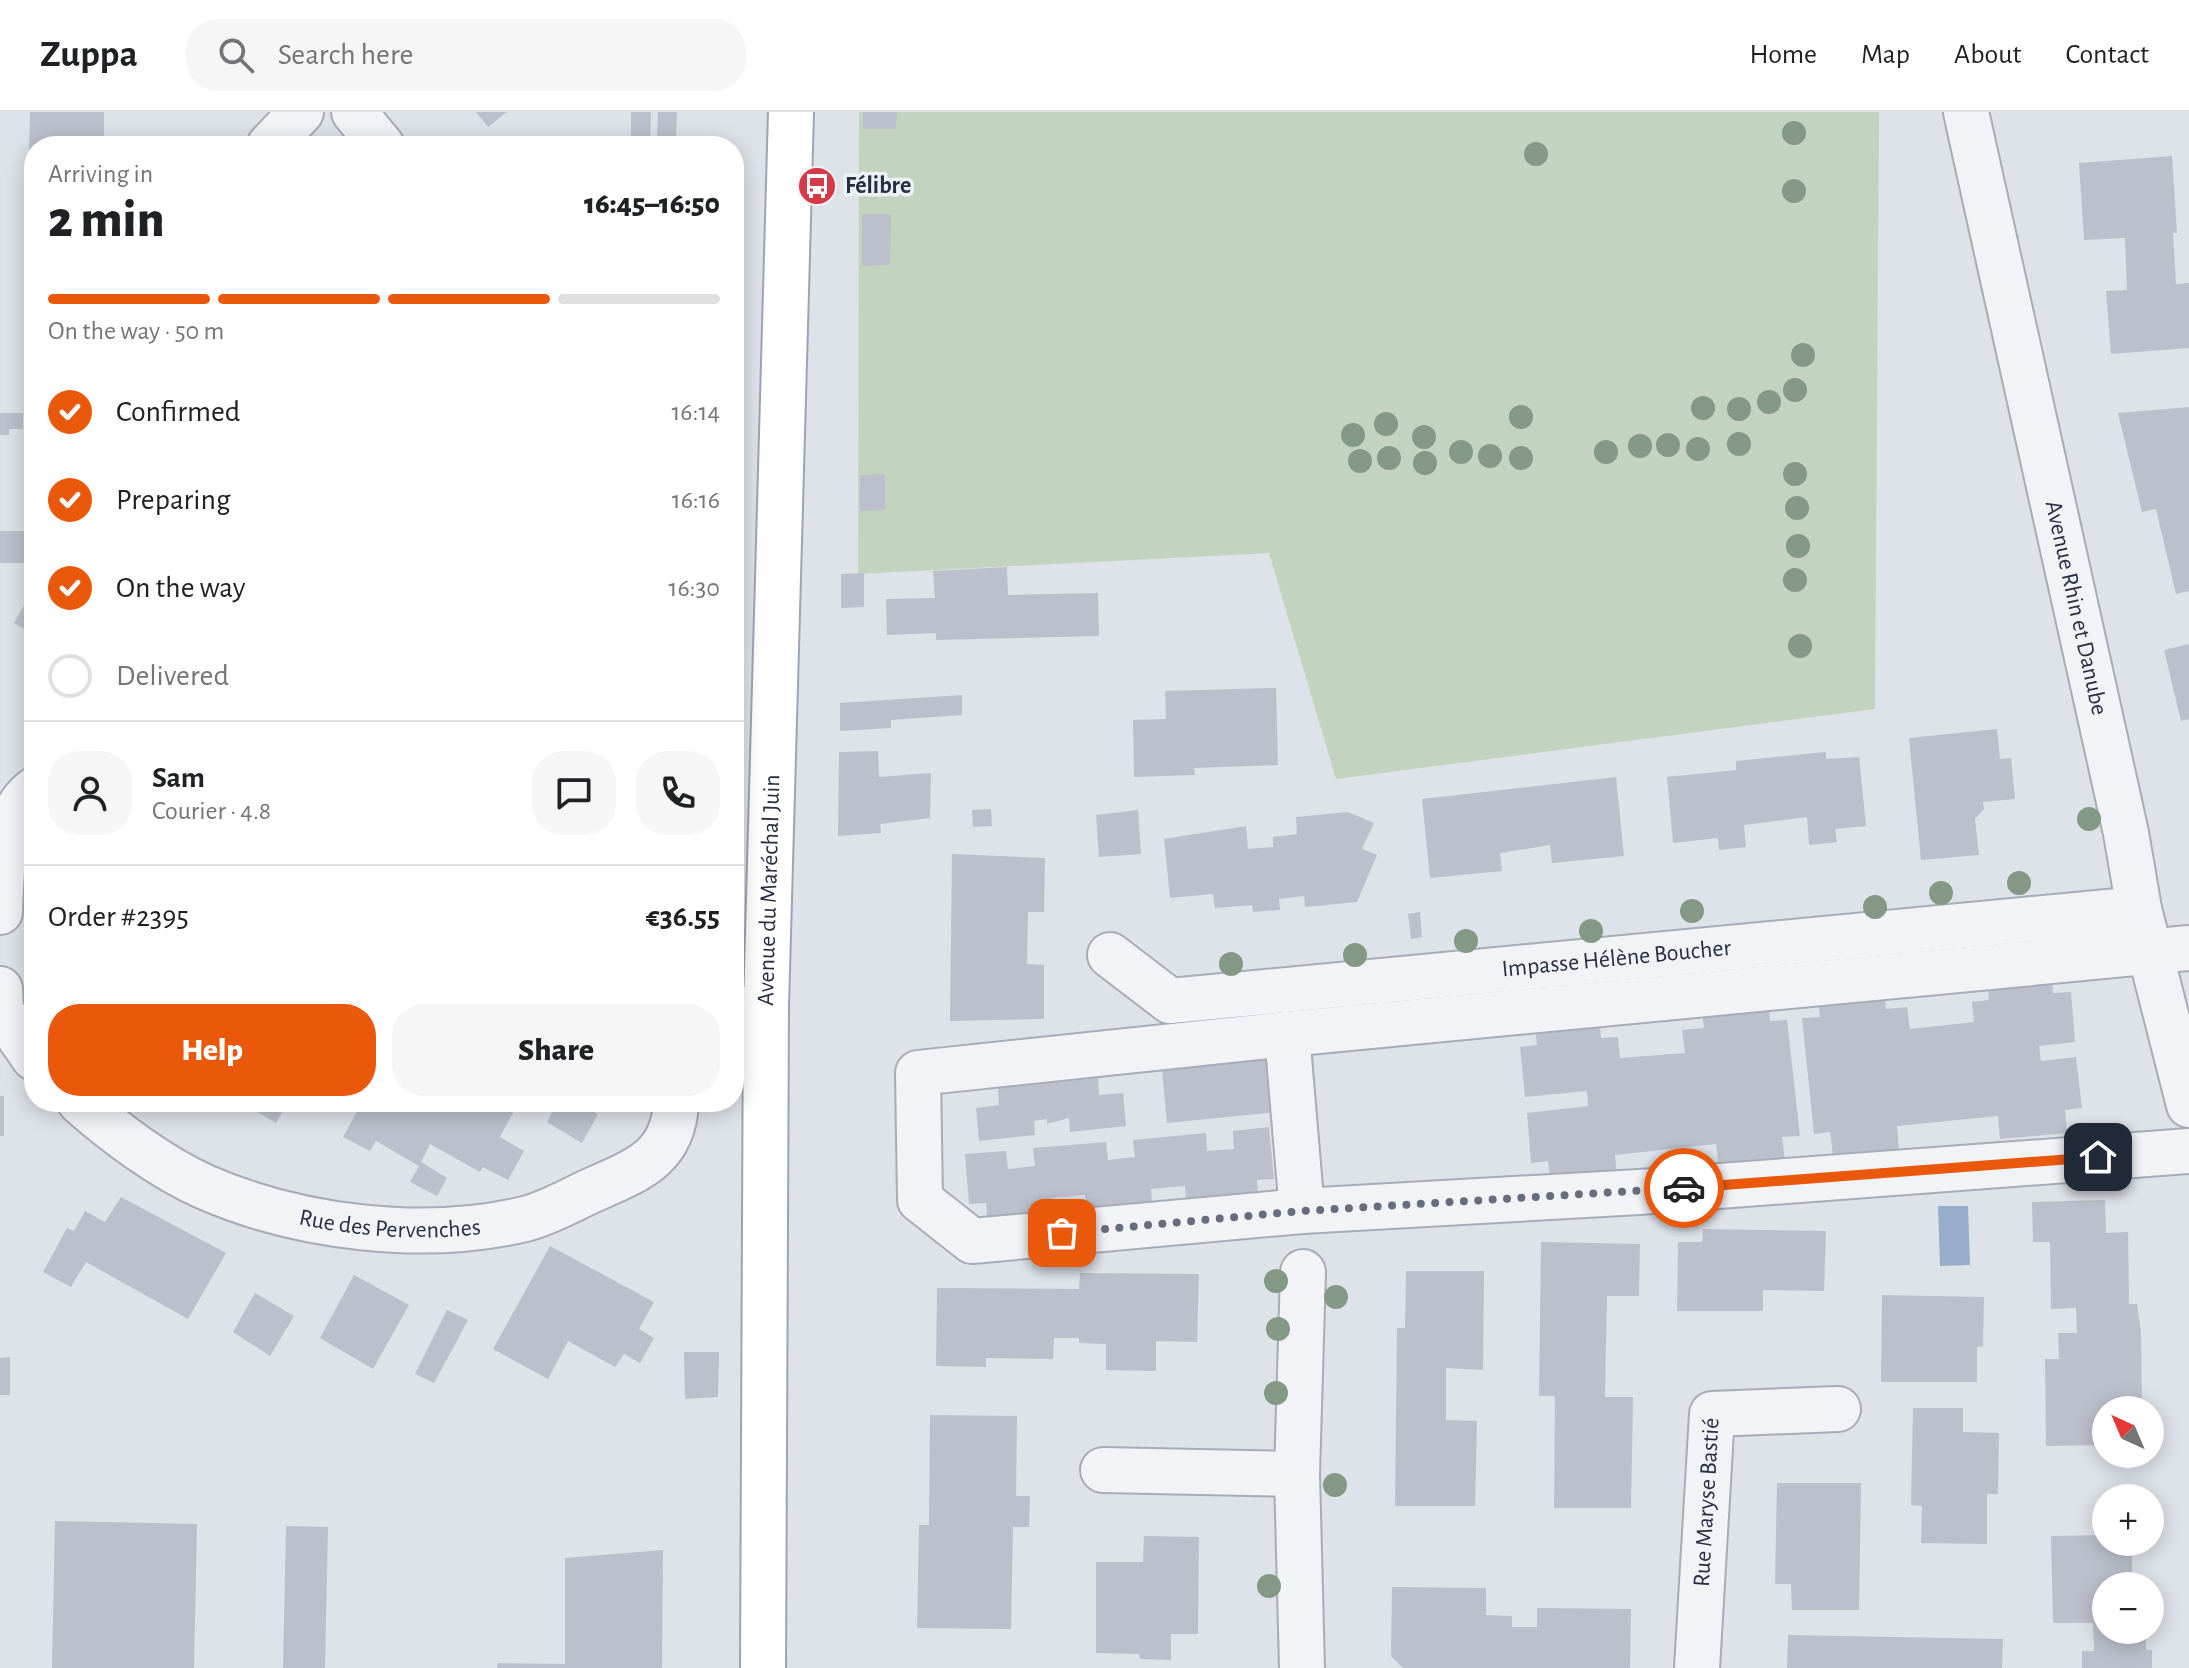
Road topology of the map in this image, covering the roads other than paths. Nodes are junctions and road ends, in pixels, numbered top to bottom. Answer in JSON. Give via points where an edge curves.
{"nodes":[{"id":1,"x":301,"y":112,"type":"edge"},
{"id":2,"x":354,"y":112,"type":"edge"},
{"id":3,"x":791,"y":112,"type":"edge"},
{"id":4,"x":1966,"y":112,"type":"edge"},
{"id":5,"x":278,"y":136,"type":"edge"},
{"id":6,"x":374,"y":136,"type":"edge"},
{"id":7,"x":24,"y":798,"type":"edge"},
{"id":8,"x":2139,"y":909,"type":"junction"},
{"id":9,"x":0,"y":912,"type":"edge"},
{"id":10,"x":2170,"y":949,"type":"edge"},
{"id":11,"x":1110,"y":955,"type":"dead end"},
{"id":12,"x":0,"y":989,"type":"edge"},
{"id":13,"x":750,"y":1008,"type":"edge"},
{"id":14,"x":1287,"y":1034,"type":"junction"},
{"id":15,"x":24,"y":1044,"type":"edge"},
{"id":16,"x":2189,"y":1105,"type":"edge"},
{"id":17,"x":93,"y":1112,"type":"edge"},
{"id":18,"x":676,"y":1112,"type":"edge"},
{"id":19,"x":2189,"y":1151,"type":"edge"},
{"id":20,"x":1302,"y":1211,"type":"junction"},
{"id":21,"x":1303,"y":1272,"type":"dead end"},
{"id":22,"x":1838,"y":1409,"type":"dead end"},
{"id":23,"x":1103,"y":1470,"type":"dead end"},
{"id":24,"x":1297,"y":1474,"type":"junction"},
{"id":25,"x":763,"y":1668,"type":"edge"},
{"id":26,"x":1302,"y":1668,"type":"edge"},
{"id":27,"x":1697,"y":1668,"type":"edge"}],
"edges":[{"from":1,"to":5,"type":"street"},
{"from":2,"to":6,"type":"street"},
{"from":3,"to":13,"type":"main road","name":"Avenue du Maréchal Juin"},
{"from":4,"to":8,"type":"street","name":"Avenue Rhin et Danube"},
{"from":7,"to":9,"type":"street","via":[[17,803],[4,841]]},
{"from":8,"to":10,"type":"street","name":"Avenue Rhin et Danube"},
{"from":8,"to":11,"type":"street","name":"Impasse Hélène Boucher","via":[[1170,1001]]},
{"from":10,"to":14,"type":"street"},
{"from":10,"to":16,"type":"street","name":"Avenue Rhin et Danube"},
{"from":12,"to":15,"type":"street","via":[[1,1011]]},
{"from":13,"to":25,"type":"main road","name":"Avenue du Maréchal Juin"},
{"from":14,"to":20,"type":"street"},
{"from":14,"to":20,"type":"street","via":[[918,1073],[920,1200],[972,1241]]},
{"from":17,"to":18,"type":"street","name":"Rue des Pervenches","via":[[202,1186],[252,1204],[368,1228],[440,1232],[527,1218],[645,1167],[675,1128]]},
{"from":19,"to":20,"type":"street"},
{"from":21,"to":24,"type":"street"},
{"from":22,"to":27,"type":"street","name":"Rue Maryse Bastié","via":[[1712,1414]]},
{"from":23,"to":24,"type":"street"},
{"from":24,"to":26,"type":"street"}]}
